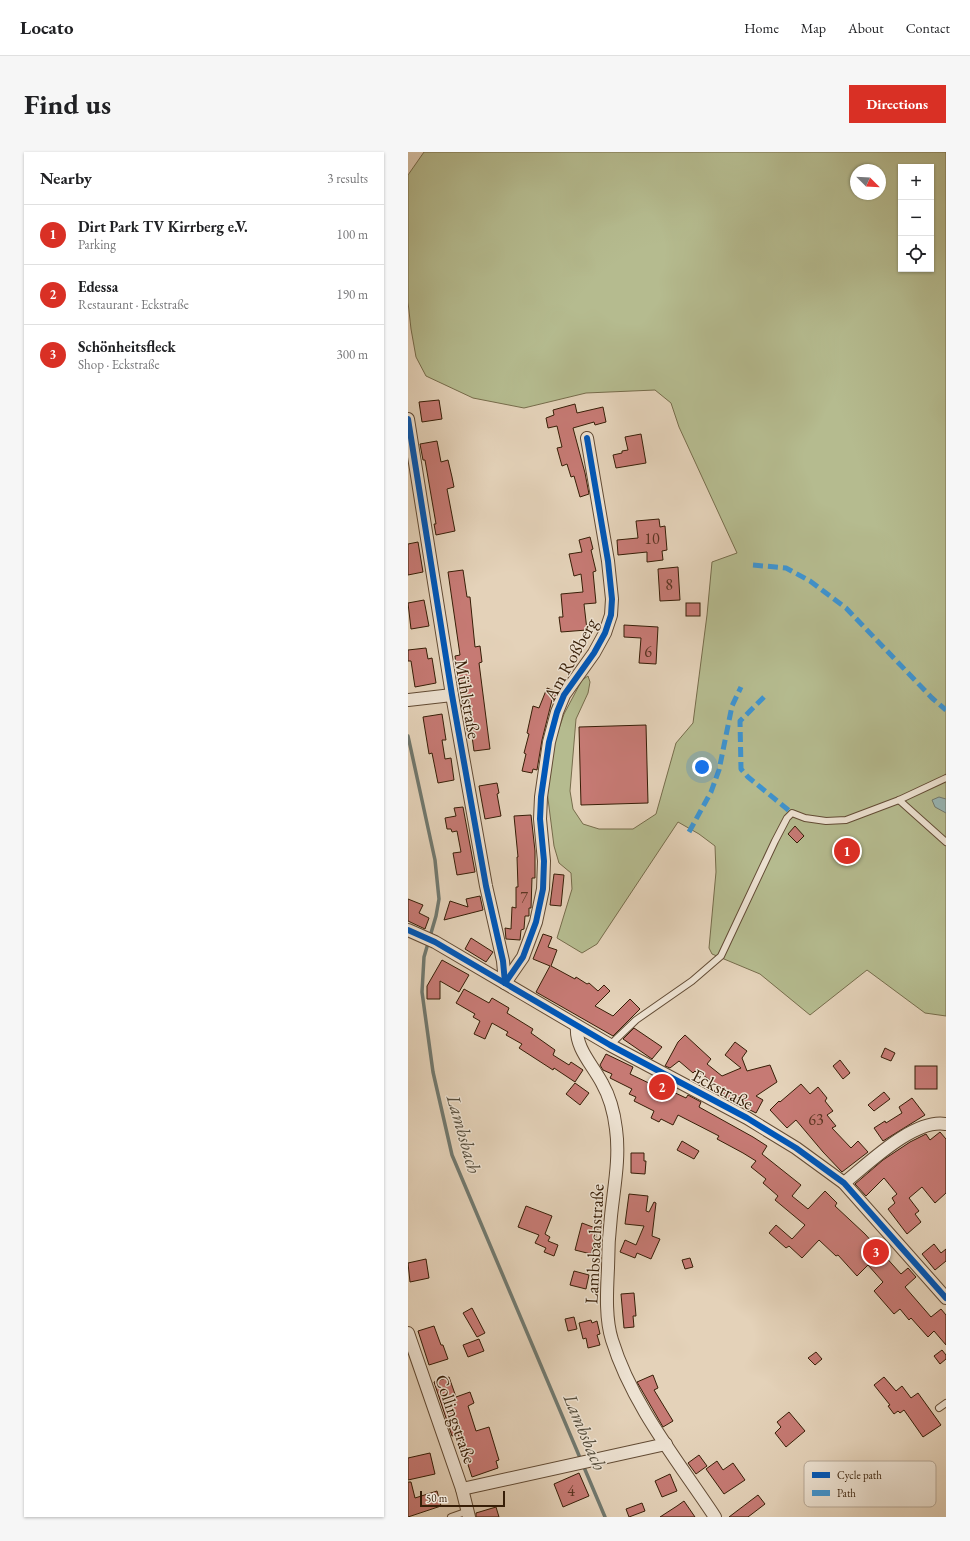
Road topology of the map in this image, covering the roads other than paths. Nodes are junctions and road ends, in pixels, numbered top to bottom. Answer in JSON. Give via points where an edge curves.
{"nodes":[{"id":1,"x":408,"y":419,"type":"edge"},
{"id":2,"x":409,"y":436,"type":"edge"},
{"id":3,"x":587,"y":438,"type":"dead end"},
{"id":4,"x":452,"y":695,"type":"junction"},
{"id":5,"x":408,"y":700,"type":"edge"},
{"id":6,"x":946,"y":778,"type":"edge"},
{"id":7,"x":899,"y":800,"type":"junction"},
{"id":8,"x":946,"y":842,"type":"edge"},
{"id":9,"x":408,"y":930,"type":"edge"},
{"id":10,"x":505,"y":983,"type":"junction"},
{"id":11,"x":577,"y":1026,"type":"junction"},
{"id":12,"x":610,"y":1045,"type":"junction"},
{"id":13,"x":946,"y":1124,"type":"edge"},
{"id":14,"x":844,"y":1183,"type":"junction"},
{"id":15,"x":946,"y":1298,"type":"edge"},
{"id":16,"x":408,"y":1333,"type":"edge"},
{"id":17,"x":946,"y":1403,"type":"edge"},
{"id":18,"x":939,"y":1408,"type":"dead end"},
{"id":19,"x":666,"y":1444,"type":"junction"},
{"id":20,"x":462,"y":1489,"type":"junction"},
{"id":21,"x":468,"y":1514,"type":"edge"},
{"id":22,"x":450,"y":1517,"type":"edge"},
{"id":23,"x":715,"y":1517,"type":"edge"}],
"edges":[{"from":1,"to":2,"type":"street","name":"Mühlstraße"},
{"from":2,"to":4,"type":"street","name":"Mühlstraße"},
{"from":3,"to":10,"type":"street","name":"Am Roßberg","via":[[608,561],[611,615],[605,634],[564,695],[557,712],[540,797],[544,889],[536,922],[523,957]]},
{"from":4,"to":5,"type":"street"},
{"from":4,"to":10,"type":"street","name":"Mühlstraße","via":[[486,886],[503,961]]},
{"from":6,"to":7,"type":"lane"},
{"from":7,"to":8,"type":"lane"},
{"from":7,"to":12,"type":"lane","via":[[846,820],[826,821],[792,813],[775,841],[721,956],[692,981],[636,1020]]},
{"from":9,"to":10,"type":"street","name":"Eckstraße","via":[[435,942]]},
{"from":10,"to":11,"type":"street","name":"Eckstraße"},
{"from":11,"to":12,"type":"street","name":"Eckstraße"},
{"from":11,"to":19,"type":"street","name":"Lambsbachstraße","via":[[576,1035],[580,1046],[611,1103],[616,1130],[617,1170],[611,1218],[607,1305],[612,1339],[625,1374],[644,1411]]},
{"from":12,"to":14,"type":"street","name":"Eckstraße","via":[[747,1118],[796,1148]]},
{"from":13,"to":14,"type":"street","via":[[922,1126],[899,1139]]},
{"from":14,"to":15,"type":"street","name":"Eckstraße"},
{"from":16,"to":20,"type":"street","name":"Collingstraße"},
{"from":17,"to":18,"type":"lane"},
{"from":19,"to":20,"type":"street"},
{"from":19,"to":23,"type":"street","name":"Lambsbachstraße"},
{"from":20,"to":21,"type":"street","name":"Collingstraße"},
{"from":21,"to":22,"type":"lane"}]}
